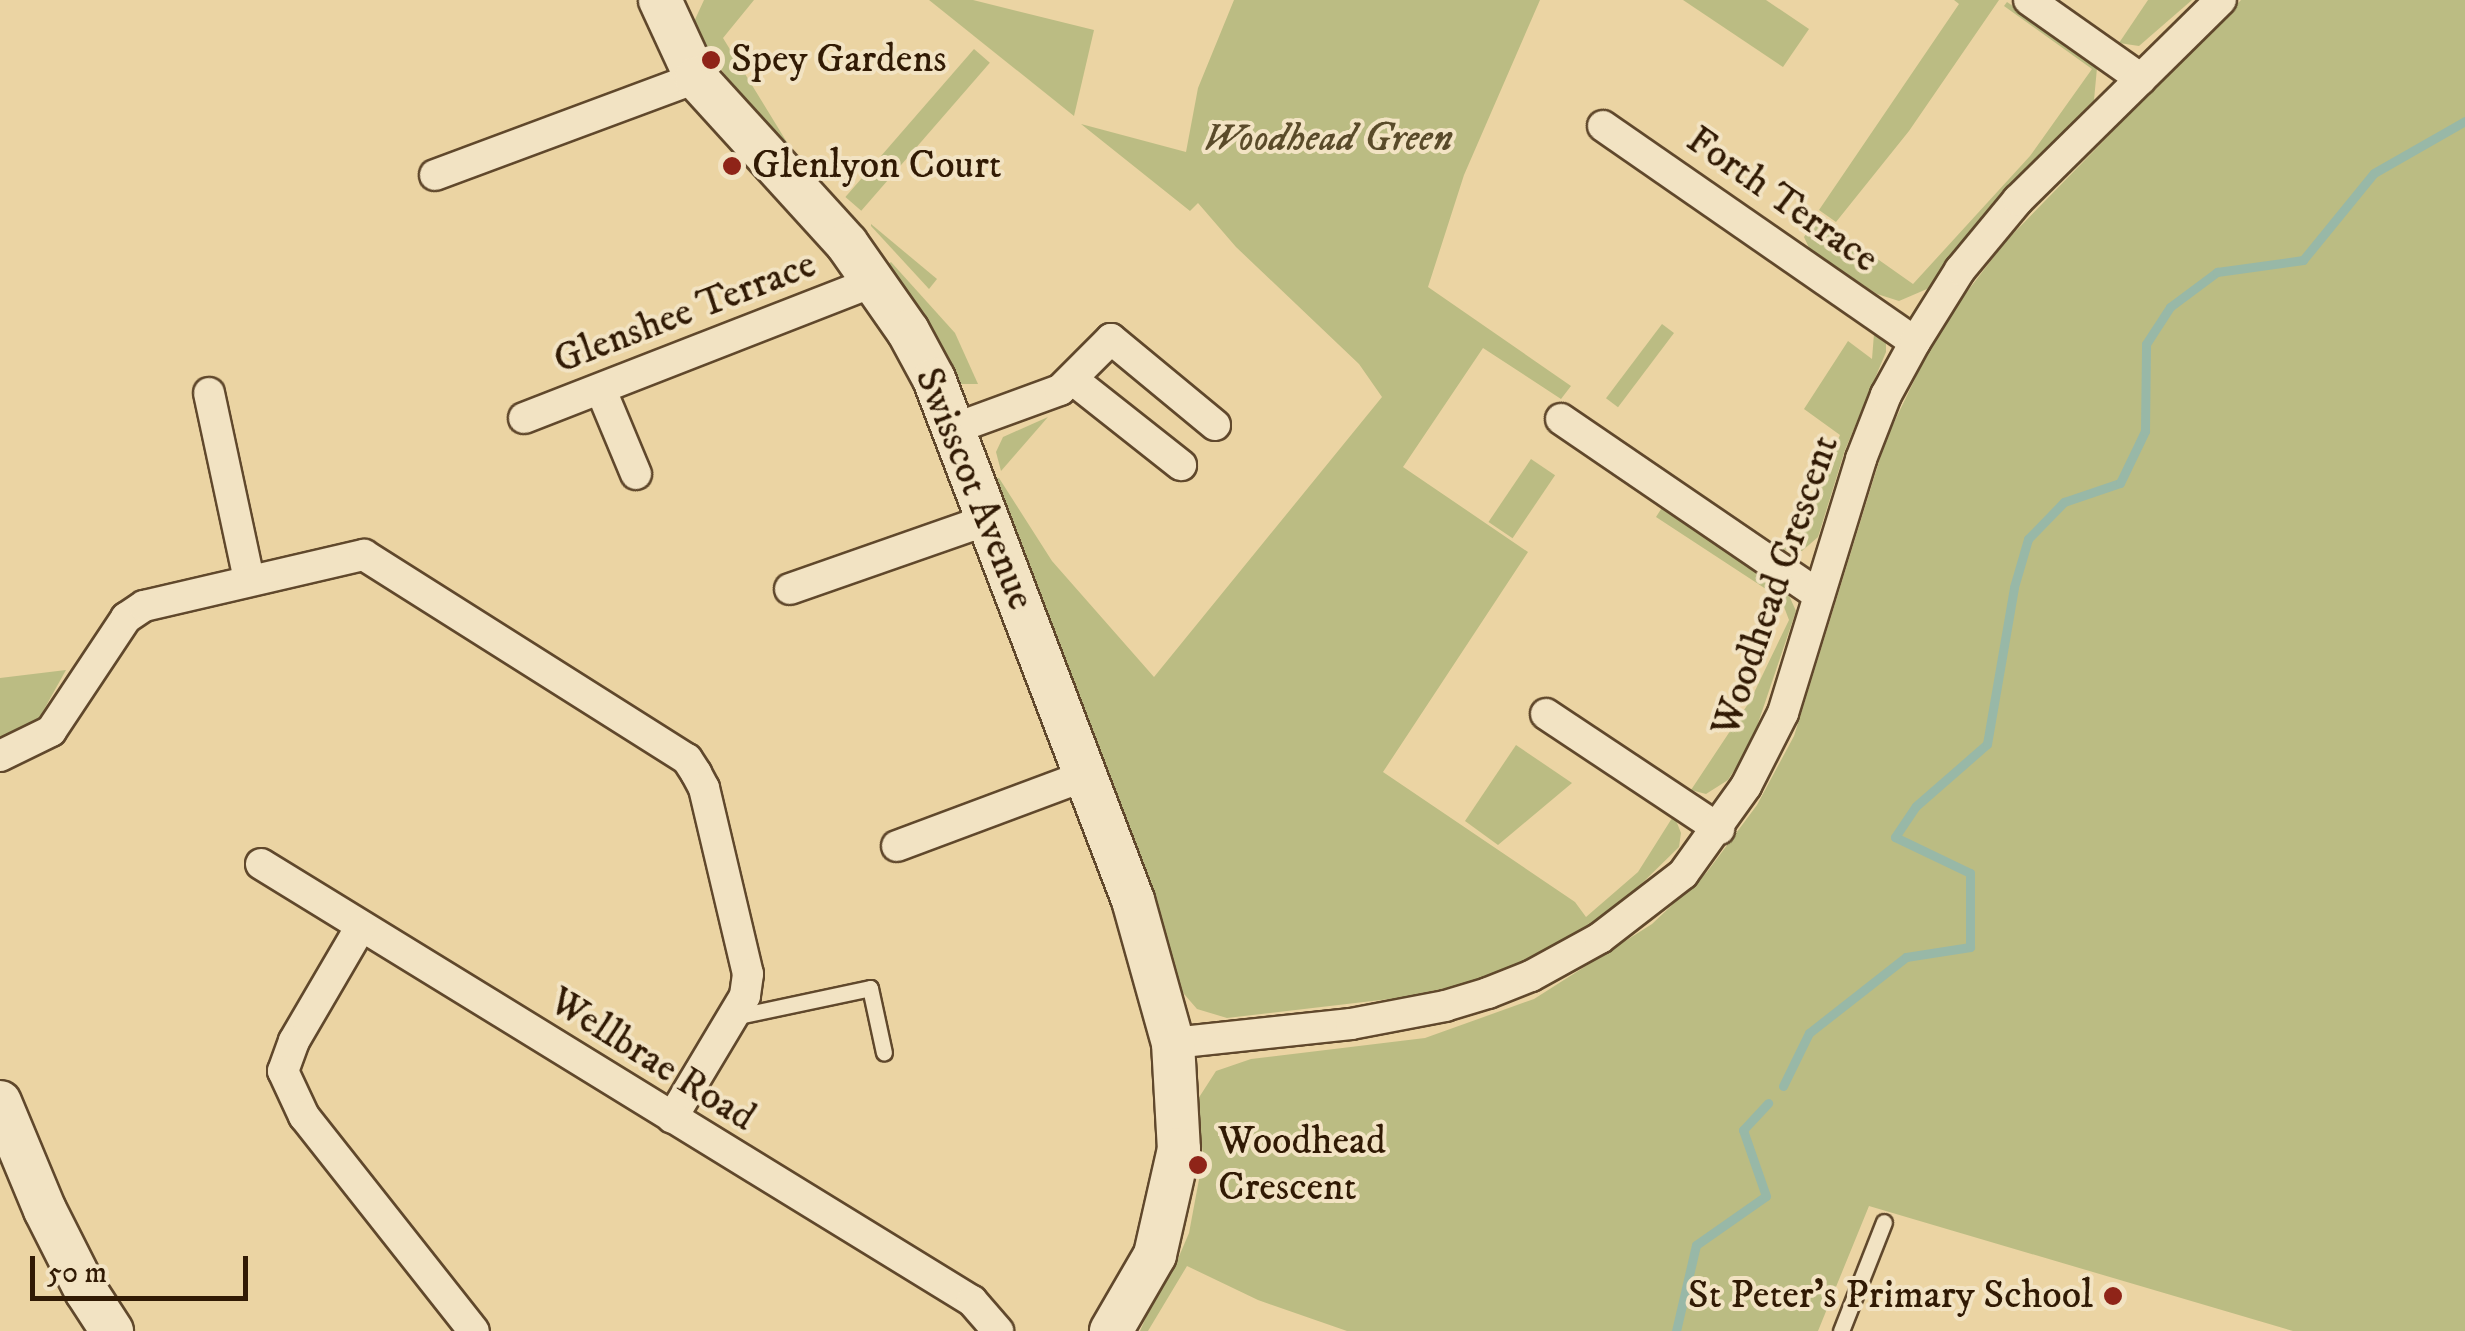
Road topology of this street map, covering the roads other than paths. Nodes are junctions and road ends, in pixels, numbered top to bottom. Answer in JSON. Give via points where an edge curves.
{"nodes":[{"id":1,"x":660,"y":0,"type":"edge"},
{"id":2,"x":2029,"y":0,"type":"edge"},
{"id":3,"x":2221,"y":0,"type":"edge"},
{"id":4,"x":696,"y":78,"type":"junction"},
{"id":5,"x":2142,"y":79,"type":"junction"},
{"id":6,"x":1603,"y":126,"type":"dead end"},
{"id":7,"x":435,"y":174,"type":"dead end"},
{"id":8,"x":875,"y":281,"type":"junction"},
{"id":9,"x":1915,"y":342,"type":"junction"},
{"id":10,"x":1072,"y":379,"type":"junction"},
{"id":11,"x":600,"y":390,"type":"junction"},
{"id":12,"x":209,"y":393,"type":"dead end"},
{"id":13,"x":524,"y":418,"type":"dead end"},
{"id":14,"x":1561,"y":419,"type":"dead end"},
{"id":15,"x":1215,"y":426,"type":"dead end"},
{"id":16,"x":956,"y":428,"type":"junction"},
{"id":17,"x":1181,"y":465,"type":"dead end"},
{"id":18,"x":636,"y":474,"type":"dead end"},
{"id":19,"x":990,"y":519,"type":"junction"},
{"id":20,"x":249,"y":579,"type":"junction"},
{"id":21,"x":790,"y":589,"type":"dead end"},
{"id":22,"x":1819,"y":595,"type":"junction"},
{"id":23,"x":1546,"y":714,"type":"dead end"},
{"id":24,"x":0,"y":756,"type":"edge"},
{"id":25,"x":1084,"y":776,"type":"junction"},
{"id":26,"x":1719,"y":829,"type":"junction"},
{"id":27,"x":896,"y":846,"type":"dead end"},
{"id":28,"x":261,"y":864,"type":"dead end"},
{"id":29,"x":360,"y":928,"type":"junction"},
{"id":30,"x":731,"y":1018,"type":"junction"},
{"id":31,"x":1173,"y":1042,"type":"junction"},
{"id":32,"x":884,"y":1053,"type":"dead end"},
{"id":33,"x":0,"y":1102,"type":"edge"},
{"id":34,"x":672,"y":1118,"type":"junction"},
{"id":35,"x":1884,"y":1222,"type":"dead end"},
{"id":36,"x":998,"y":1330,"type":"edge"},
{"id":37,"x":112,"y":1331,"type":"edge"},
{"id":38,"x":474,"y":1331,"type":"edge"},
{"id":39,"x":1111,"y":1331,"type":"edge"},
{"id":40,"x":1841,"y":1331,"type":"edge"}],
"edges":[{"from":1,"to":4,"type":"street","name":"Swisscot Avenue"},
{"from":2,"to":5,"type":"street"},
{"from":3,"to":5,"type":"street","name":"Woodhead Crescent"},
{"from":4,"to":7,"type":"street"},
{"from":4,"to":8,"type":"street","name":"Swisscot Avenue","via":[[815,204]]},
{"from":5,"to":9,"type":"street","name":"Woodhead Crescent","via":[[2018,200],[1960,270]]},
{"from":6,"to":9,"type":"street","name":"Forth Terrace"},
{"from":8,"to":11,"type":"street","name":"Glenshee Terrace"},
{"from":8,"to":16,"type":"street","name":"Swisscot Avenue","via":[[908,330]]},
{"from":9,"to":22,"type":"street","name":"Woodhead Crescent","via":[[1886,394]]},
{"from":10,"to":15,"type":"street","via":[[1110,339]]},
{"from":10,"to":16,"type":"street","via":[[1060,390]]},
{"from":10,"to":17,"type":"street"},
{"from":11,"to":13,"type":"street","name":"Glenshee Terrace"},
{"from":11,"to":18,"type":"street"},
{"from":12,"to":20,"type":"street"},
{"from":14,"to":22,"type":"street"},
{"from":16,"to":19,"type":"street","name":"Swisscot Avenue"},
{"from":19,"to":21,"type":"street"},
{"from":19,"to":25,"type":"street","name":"Swisscot Avenue"},
{"from":20,"to":24,"type":"street","via":[[164,599],[126,618],[51,731]]},
{"from":20,"to":30,"type":"street","via":[[364,555],[687,759],[704,788],[748,974],[745,996]]},
{"from":22,"to":26,"type":"street","name":"Woodhead Crescent","via":[[1782,713]]},
{"from":23,"to":26,"type":"street"},
{"from":25,"to":27,"type":"street"},
{"from":25,"to":31,"type":"street","name":"Swisscot Avenue","via":[[1133,900]]},
{"from":26,"to":31,"type":"street","name":"Woodhead Crescent","via":[[1683,874],[1647,903],[1567,958],[1517,982],[1444,1006],[1351,1024]]},
{"from":28,"to":29,"type":"street","name":"Wellbrae Road"},
{"from":29,"to":34,"type":"street","name":"Wellbrae Road"},
{"from":29,"to":38,"type":"street","via":[[283,1070],[304,1116]]},
{"from":30,"to":32,"type":"lane","via":[[870,988]]},
{"from":30,"to":34,"type":"street"},
{"from":31,"to":39,"type":"street","name":"Swisscot Avenue","via":[[1179,1149],[1155,1255]]},
{"from":33,"to":37,"type":"street","via":[[44,1210]]},
{"from":34,"to":36,"type":"street","name":"Wellbrae Road","via":[[972,1301]]},
{"from":35,"to":40,"type":"lane"}]}
